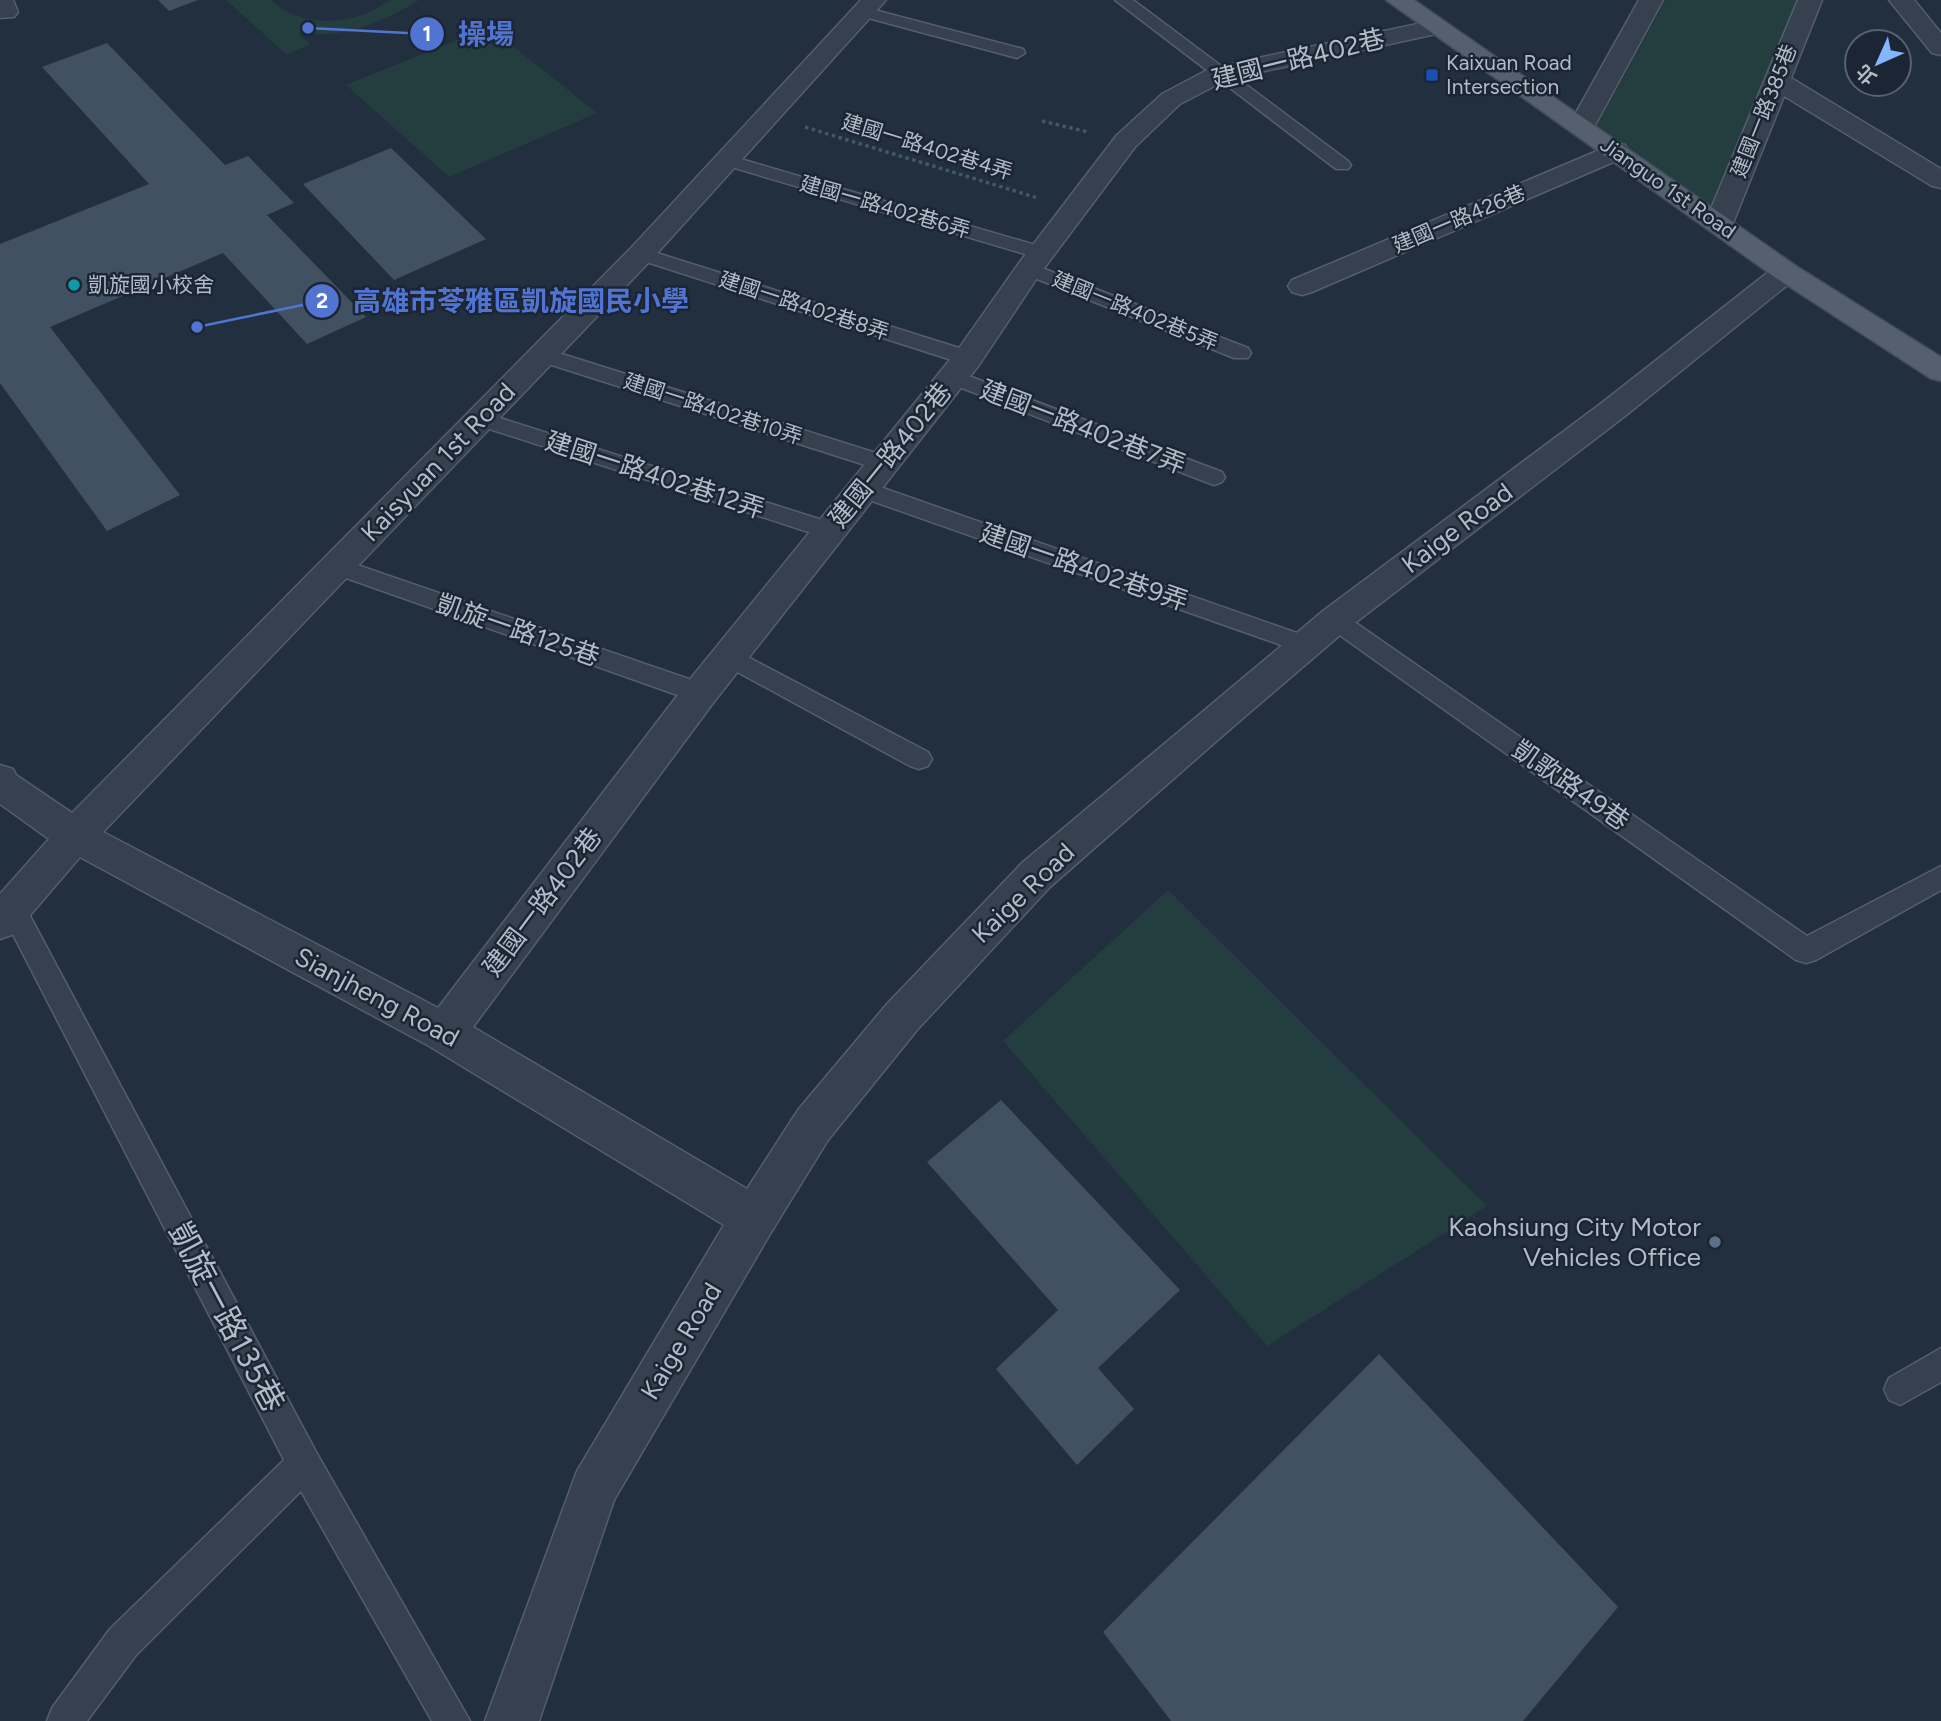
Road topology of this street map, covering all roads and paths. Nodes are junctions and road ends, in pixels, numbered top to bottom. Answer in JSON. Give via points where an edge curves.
{"nodes":[{"id":1,"x":1123,"y":0,"type":"edge"},
{"id":2,"x":1398,"y":0,"type":"edge"},
{"id":3,"x":1651,"y":0,"type":"edge"},
{"id":4,"x":1810,"y":0,"type":"edge"},
{"id":5,"x":1901,"y":0,"type":"edge"},
{"id":6,"x":869,"y":6,"type":"edge"},
{"id":7,"x":1436,"y":27,"type":"junction"},
{"id":8,"x":1941,"y":48,"type":"edge"},
{"id":9,"x":1017,"y":53,"type":"dead end"},
{"id":10,"x":1220,"y":73,"type":"junction"},
{"id":11,"x":1777,"y":81,"type":"junction"},
{"id":12,"x":769,"y":116,"type":"junction"},
{"id":13,"x":1581,"y":127,"type":"junction"},
{"id":14,"x":1616,"y":151,"type":"junction"},
{"id":15,"x":727,"y":160,"type":"junction"},
{"id":16,"x":1342,"y":165,"type":"dead end"},
{"id":17,"x":1941,"y":180,"type":"edge"},
{"id":18,"x":1076,"y":209,"type":"junction"},
{"id":19,"x":1718,"y":223,"type":"junction"},
{"id":20,"x":641,"y":254,"type":"junction"},
{"id":21,"x":1035,"y":261,"type":"junction"},
{"id":22,"x":1786,"y":272,"type":"junction"},
{"id":23,"x":1302,"y":286,"type":"dead end"},
{"id":24,"x":1241,"y":353,"type":"dead end"},
{"id":25,"x":543,"y":355,"type":"junction"},
{"id":26,"x":960,"y":367,"type":"junction"},
{"id":27,"x":1941,"y":371,"type":"edge"},
{"id":28,"x":481,"y":419,"type":"junction"},
{"id":29,"x":884,"y":463,"type":"junction"},
{"id":30,"x":1214,"y":477,"type":"dead end"},
{"id":31,"x":863,"y":489,"type":"junction"},
{"id":32,"x":830,"y":531,"type":"junction"},
{"id":33,"x":337,"y":566,"type":"junction"},
{"id":34,"x":1335,"y":620,"type":"junction"},
{"id":35,"x":1306,"y":645,"type":"junction"},
{"id":36,"x":729,"y":656,"type":"junction"},
{"id":37,"x":700,"y":693,"type":"junction"},
{"id":38,"x":919,"y":759,"type":"dead end"},
{"id":39,"x":0,"y":780,"type":"edge"},
{"id":40,"x":75,"y":836,"type":"junction"},
{"id":41,"x":1941,"y":877,"type":"edge"},
{"id":42,"x":6,"y":914,"type":"edge"},
{"id":43,"x":444,"y":1032,"type":"junction"},
{"id":44,"x":754,"y":1218,"type":"junction"},
{"id":45,"x":1941,"y":1364,"type":"edge"},
{"id":46,"x":1900,"y":1389,"type":"dead end"},
{"id":47,"x":304,"y":1464,"type":"junction"},
{"id":48,"x":65,"y":1721,"type":"edge"},
{"id":49,"x":453,"y":1721,"type":"edge"},
{"id":50,"x":512,"y":1721,"type":"edge"}],
"edges":[{"from":1,"to":10,"type":"lane"},
{"from":2,"to":7,"type":"main road","name":"Jianguo 1st Road"},
{"from":3,"to":13,"type":"street"},
{"from":4,"to":11,"type":"street","name":"建國一路385巷"},
{"from":5,"to":8,"type":"street"},
{"from":6,"to":9,"type":"lane"},
{"from":6,"to":12,"type":"street","name":"Kaisyuan 1st Road"},
{"from":7,"to":10,"type":"street","name":"建國一路402巷"},
{"from":7,"to":13,"type":"main road","name":"Jianguo 1st Road"},
{"from":10,"to":16,"type":"lane"},
{"from":10,"to":18,"type":"street","name":"建國一路402巷","via":[[1171,99],[1126,141]]},
{"from":11,"to":17,"type":"street"},
{"from":11,"to":19,"type":"street","name":"建國一路385巷"},
{"from":12,"to":15,"type":"street","name":"Kaisyuan 1st Road"},
{"from":12,"to":18,"type":"path","name":"建國一路402巷4弄"},
{"from":13,"to":14,"type":"main road","name":"Jianguo 1st Road"},
{"from":14,"to":19,"type":"main road","name":"Jianguo 1st Road"},
{"from":14,"to":23,"type":"street","name":"建國一路426巷"},
{"from":15,"to":20,"type":"street","name":"Kaisyuan 1st Road"},
{"from":15,"to":21,"type":"lane","name":"建國一路402巷6弄"},
{"from":18,"to":21,"type":"street","name":"建國一路402巷"},
{"from":19,"to":22,"type":"main road","name":"Jianguo 1st Road"},
{"from":20,"to":25,"type":"street","name":"Kaisyuan 1st Road"},
{"from":20,"to":26,"type":"lane","name":"建國一路402巷8弄"},
{"from":21,"to":24,"type":"lane","name":"建國一路402巷5弄"},
{"from":21,"to":26,"type":"street","name":"建國一路402巷"},
{"from":22,"to":27,"type":"main road","name":"Jianguo 1st Road"},
{"from":22,"to":34,"type":"street","name":"Kaige Road"},
{"from":25,"to":28,"type":"street","name":"Kaisyuan 1st Road"},
{"from":25,"to":29,"type":"lane","name":"建國一路402巷10弄"},
{"from":26,"to":29,"type":"street","name":"建國一路402巷"},
{"from":26,"to":30,"type":"lane","name":"建國一路402巷7弄"},
{"from":28,"to":32,"type":"lane","name":"建國一路402巷12弄"},
{"from":28,"to":33,"type":"street","name":"Kaisyuan 1st Road"},
{"from":29,"to":31,"type":"street","name":"建國一路402巷"},
{"from":31,"to":32,"type":"street","name":"建國一路402巷"},
{"from":31,"to":35,"type":"lane","name":"建國一路402巷9弄"},
{"from":32,"to":36,"type":"street","name":"建國一路402巷"},
{"from":33,"to":37,"type":"lane","name":"凱旋一路125巷"},
{"from":33,"to":40,"type":"street","name":"Kaisyuan 1st Road"},
{"from":34,"to":35,"type":"street","name":"Kaige Road"},
{"from":34,"to":41,"type":"lane","name":"凱歌路49巷","via":[[1806,951]]},
{"from":35,"to":44,"type":"street","name":"Kaige Road","via":[[1036,875],[853,1076],[813,1125]]},
{"from":36,"to":37,"type":"street","name":"建國一路402巷"},
{"from":36,"to":38,"type":"lane"},
{"from":37,"to":43,"type":"street","name":"建國一路402巷"},
{"from":39,"to":40,"type":"street","name":"Sianjheng Road"},
{"from":40,"to":42,"type":"street","name":"Kaisyuan 1st Road"},
{"from":40,"to":43,"type":"street","name":"Sianjheng Road"},
{"from":42,"to":47,"type":"lane","name":"凱旋一路135巷"},
{"from":43,"to":44,"type":"street","name":"Sianjheng Road"},
{"from":44,"to":50,"type":"street","name":"Kaige Road","via":[[594,1488]]},
{"from":45,"to":46,"type":"lane"},
{"from":47,"to":48,"type":"lane","via":[[123,1642]]},
{"from":47,"to":49,"type":"lane","name":"凱旋一路135巷"}]}
